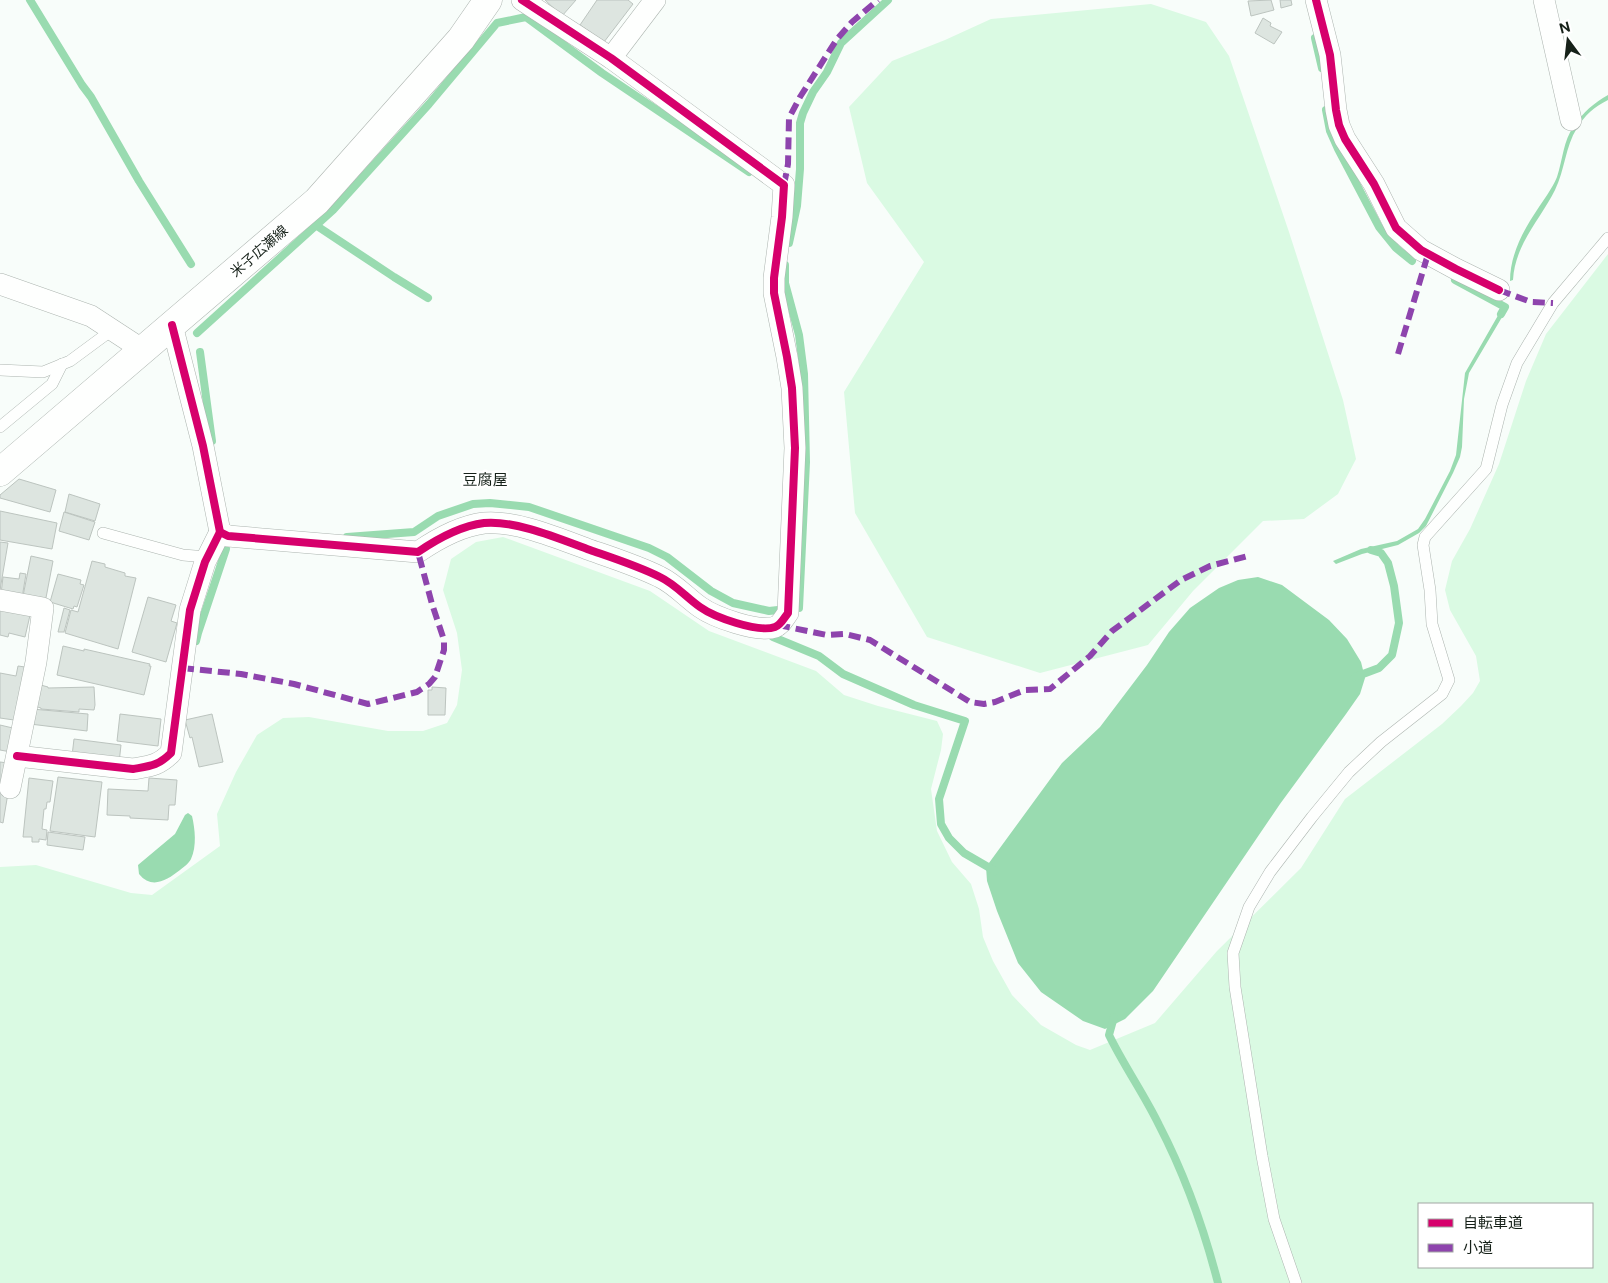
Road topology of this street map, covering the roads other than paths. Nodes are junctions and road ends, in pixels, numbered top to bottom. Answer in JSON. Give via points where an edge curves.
{"nodes":[{"id":1,"x":488,"y":0,"type":"edge"},
{"id":2,"x":522,"y":0,"type":"edge"},
{"id":3,"x":655,"y":0,"type":"edge"},
{"id":4,"x":1316,"y":0,"type":"edge"},
{"id":5,"x":1544,"y":0,"type":"edge"},
{"id":6,"x":611,"y":58,"type":"junction"},
{"id":7,"x":1572,"y":120,"type":"dead end"},
{"id":8,"x":1608,"y":238,"type":"edge"},
{"id":9,"x":0,"y":284,"type":"edge"},
{"id":10,"x":1499,"y":290,"type":"dead end"},
{"id":11,"x":172,"y":325,"type":"junction"},
{"id":12,"x":112,"y":330,"type":"junction"},
{"id":13,"x":143,"y":350,"type":"junction"},
{"id":14,"x":62,"y":364,"type":"junction"},
{"id":15,"x":0,"y":370,"type":"edge"},
{"id":16,"x":0,"y":427,"type":"edge"},
{"id":17,"x":0,"y":472,"type":"edge"},
{"id":18,"x":220,"y":532,"type":"junction"},
{"id":19,"x":103,"y":533,"type":"dead end"},
{"id":20,"x":207,"y":557,"type":"junction"},
{"id":21,"x":0,"y":600,"type":"edge"},
{"id":22,"x":11,"y":756,"type":"edge"},
{"id":23,"x":10,"y":788,"type":"dead end"},
{"id":24,"x":1296,"y":1283,"type":"edge"}],
"edges":[{"from":1,"to":11,"type":"main road","name":"米子広瀬線","via":[[462,39],[317,201]]},
{"from":2,"to":6,"type":"street"},
{"from":3,"to":6,"type":"street"},
{"from":4,"to":10,"type":"street","via":[[1330,55],[1339,125],[1396,228],[1421,250]]},
{"from":5,"to":7,"type":"street"},
{"from":6,"to":18,"type":"street","via":[[784,185],[774,293],[790,373],[795,448],[788,613],[781,623],[775,627],[758,628],[730,621],[701,608],[663,578],[546,534],[508,524],[484,523],[461,529],[418,552],[228,536]]},
{"from":8,"to":24,"type":"lane","via":[[1553,303],[1517,363],[1502,405],[1486,469],[1425,537],[1423,545],[1432,624],[1449,680],[1442,694],[1355,766],[1312,817],[1270,872],[1250,907],[1233,953],[1235,987],[1274,1219]]},
{"from":9,"to":12,"type":"street","via":[[91,316]]},
{"from":11,"to":13,"type":"main road","name":"米子広瀬線"},
{"from":11,"to":18,"type":"street","via":[[203,446]]},
{"from":12,"to":13,"type":"street"},
{"from":12,"to":14,"type":"lane","via":[[70,362]]},
{"from":13,"to":17,"type":"main road","name":"米子広瀬線"},
{"from":14,"to":15,"type":"lane","via":[[43,372]]},
{"from":14,"to":16,"type":"lane","via":[[52,384]]},
{"from":18,"to":20,"type":"street"},
{"from":19,"to":20,"type":"lane"},
{"from":20,"to":22,"type":"street","via":[[190,610],[171,753],[162,762],[133,769]]},
{"from":21,"to":22,"type":"street","via":[[43,608],[36,662]]},
{"from":22,"to":23,"type":"street"}]}
